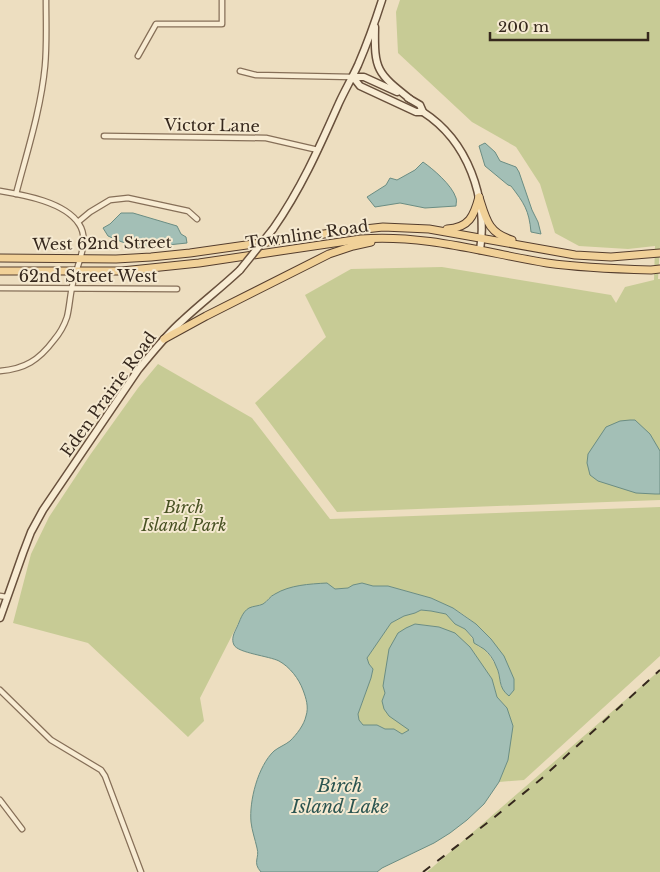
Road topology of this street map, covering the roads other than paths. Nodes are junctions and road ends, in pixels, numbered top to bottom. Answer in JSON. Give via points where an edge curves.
{"nodes":[{"id":1,"x":46,"y":0,"type":"edge"},
{"id":2,"x":222,"y":0,"type":"edge"},
{"id":3,"x":382,"y":0,"type":"edge"},
{"id":4,"x":376,"y":21,"type":"junction"},
{"id":5,"x":138,"y":56,"type":"dead end"},
{"id":6,"x":240,"y":71,"type":"dead end"},
{"id":7,"x":353,"y":77,"type":"junction"},
{"id":8,"x":410,"y":99,"type":"junction"},
{"id":9,"x":423,"y":112,"type":"junction"},
{"id":10,"x":104,"y":136,"type":"dead end"},
{"id":11,"x":318,"y":150,"type":"junction"},
{"id":12,"x":0,"y":191,"type":"edge"},
{"id":13,"x":16,"y":194,"type":"junction"},
{"id":14,"x":479,"y":197,"type":"junction"},
{"id":15,"x":197,"y":219,"type":"dead end"},
{"id":16,"x":78,"y":222,"type":"junction"},
{"id":17,"x":429,"y":229,"type":"junction"},
{"id":18,"x":482,"y":238,"type":"junction"},
{"id":19,"x":398,"y":240,"type":"junction"},
{"id":20,"x":480,"y":250,"type":"junction"},
{"id":21,"x":660,"y":253,"type":"edge"},
{"id":22,"x":575,"y":255,"type":"junction"},
{"id":23,"x":0,"y":258,"type":"edge"},
{"id":24,"x":79,"y":259,"type":"junction"},
{"id":25,"x":660,"y":264,"type":"edge"},
{"id":26,"x":617,"y":269,"type":"junction"},
{"id":27,"x":660,"y":269,"type":"edge"},
{"id":28,"x":0,"y":271,"type":"edge"},
{"id":29,"x":76,"y":272,"type":"junction"},
{"id":30,"x":0,"y":288,"type":"edge"},
{"id":31,"x":71,"y":288,"type":"junction"},
{"id":32,"x":177,"y":289,"type":"dead end"},
{"id":33,"x":164,"y":339,"type":"junction"},
{"id":34,"x":0,"y":370,"type":"edge"},
{"id":35,"x":3,"y":596,"type":"edge"},
{"id":36,"x":0,"y":618,"type":"edge"},
{"id":37,"x":0,"y":690,"type":"edge"},
{"id":38,"x":0,"y":800,"type":"edge"},
{"id":39,"x":22,"y":829,"type":"dead end"},
{"id":40,"x":141,"y":872,"type":"edge"}],
"edges":[{"from":1,"to":13,"type":"street","via":[[42,91]]},
{"from":2,"to":5,"type":"street","via":[[222,24],[156,24]]},
{"from":3,"to":4,"type":"main road","name":"Eden Prairie Road"},
{"from":4,"to":7,"type":"main road","name":"Eden Prairie Road"},
{"from":4,"to":8,"type":"main road","via":[[378,67],[388,81]]},
{"from":6,"to":7,"type":"street","via":[[256,75]]},
{"from":7,"to":8,"type":"main road","via":[[364,77]]},
{"from":7,"to":9,"type":"main road","via":[[360,86],[416,112]]},
{"from":7,"to":11,"type":"main road","name":"Eden Prairie Road"},
{"from":8,"to":9,"type":"main road","via":[[420,105]]},
{"from":9,"to":14,"type":"main road","via":[[445,129],[454,141],[472,172]]},
{"from":10,"to":11,"type":"street","name":"Victor Lane","via":[[266,138]]},
{"from":11,"to":33,"type":"main road","name":"Eden Prairie Road","bridge":true,"via":[[286,210],[240,270]]},
{"from":12,"to":13,"type":"street"},
{"from":13,"to":16,"type":"street","via":[[52,204]]},
{"from":14,"to":17,"type":"main road","via":[[473,214],[464,225],[453,229]]},
{"from":14,"to":18,"type":"main road"},
{"from":14,"to":22,"type":"main road","via":[[487,221],[499,235],[572,251]]},
{"from":15,"to":16,"type":"street","via":[[188,211],[128,198],[110,200]]},
{"from":16,"to":24,"type":"street","via":[[83,232]]},
{"from":17,"to":18,"type":"main road","name":"West 62nd Street"},
{"from":17,"to":24,"type":"main road","name":"West 62nd Street","via":[[360,229],[161,256]]},
{"from":18,"to":20,"type":"main road"},
{"from":18,"to":22,"type":"main road","name":"West 62nd Street"},
{"from":19,"to":20,"type":"main road","name":"Townline Road"},
{"from":19,"to":29,"type":"main road","name":"Townline Road","via":[[361,239],[160,268]]},
{"from":19,"to":33,"type":"main road","via":[[373,242],[329,254]]},
{"from":20,"to":26,"type":"main road","name":"Townline Road","via":[[576,267]]},
{"from":21,"to":22,"type":"main road"},
{"from":23,"to":24,"type":"main road","name":"West 62nd Street"},
{"from":24,"to":29,"type":"street"},
{"from":25,"to":26,"type":"main road"},
{"from":26,"to":27,"type":"main road"},
{"from":28,"to":29,"type":"main road","name":"Townline Road"},
{"from":29,"to":31,"type":"street"},
{"from":30,"to":31,"type":"street","name":"62nd Street West"},
{"from":31,"to":32,"type":"street","name":"62nd Street West"},
{"from":31,"to":34,"type":"street","via":[[65,323],[43,354],[23,367]]},
{"from":33,"to":35,"type":"main road","name":"Eden Prairie Road","via":[[138,370],[43,510]]},
{"from":35,"to":36,"type":"main road","name":"Eden Prairie Road"},
{"from":37,"to":40,"type":"street","via":[[50,740],[101,770]]},
{"from":38,"to":39,"type":"street"}]}
